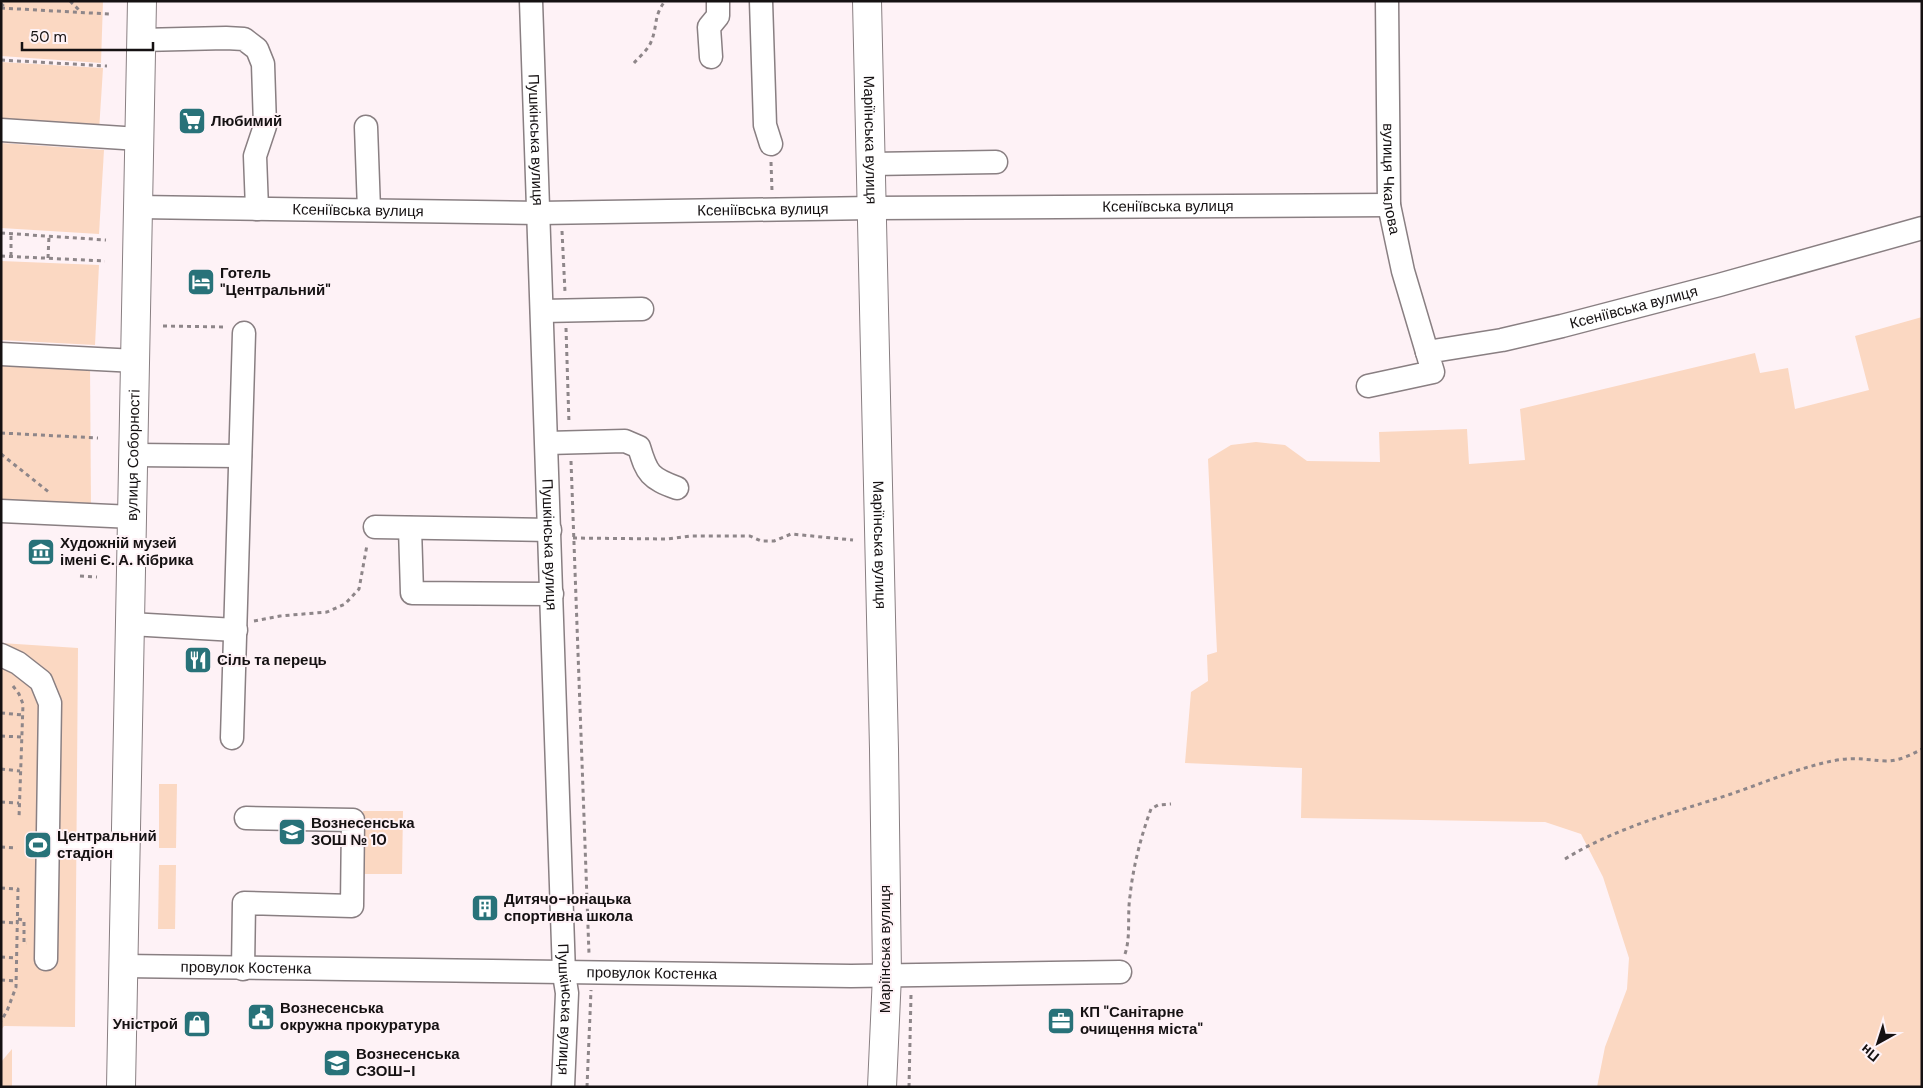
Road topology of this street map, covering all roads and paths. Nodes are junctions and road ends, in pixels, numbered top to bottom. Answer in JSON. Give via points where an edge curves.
{"nodes":[{"id":1,"x":6,"y":1,"type":"edge"},
{"id":2,"x":70,"y":1,"type":"edge"},
{"id":3,"x":142,"y":1,"type":"edge"},
{"id":4,"x":531,"y":1,"type":"edge"},
{"id":5,"x":665,"y":1,"type":"edge"},
{"id":6,"x":718,"y":1,"type":"edge"},
{"id":7,"x":761,"y":1,"type":"edge"},
{"id":8,"x":867,"y":1,"type":"edge"},
{"id":9,"x":1387,"y":1,"type":"edge"},
{"id":10,"x":1,"y":7,"type":"edge"},
{"id":11,"x":81,"y":12,"type":"junction"},
{"id":12,"x":109,"y":14,"type":"dead end"},
{"id":13,"x":141,"y":40,"type":"junction"},
{"id":14,"x":711,"y":57,"type":"dead end"},
{"id":15,"x":1,"y":60,"type":"edge"},
{"id":16,"x":634,"y":63,"type":"dead end"},
{"id":17,"x":107,"y":66,"type":"dead end"},
{"id":18,"x":366,"y":127,"type":"dead end"},
{"id":19,"x":1,"y":130,"type":"edge"},
{"id":20,"x":139,"y":139,"type":"junction"},
{"id":21,"x":771,"y":144,"type":"joint"},
{"id":22,"x":996,"y":162,"type":"dead end"},
{"id":23,"x":871,"y":164,"type":"junction"},
{"id":24,"x":1389,"y":205,"type":"junction"},
{"id":25,"x":138,"y":207,"type":"junction"},
{"id":26,"x":872,"y":208,"type":"junction"},
{"id":27,"x":257,"y":209,"type":"junction"},
{"id":28,"x":369,"y":210,"type":"junction"},
{"id":29,"x":772,"y":210,"type":"junction"},
{"id":30,"x":539,"y":213,"type":"junction"},
{"id":31,"x":562,"y":213,"type":"junction"},
{"id":32,"x":1922,"y":228,"type":"edge"},
{"id":33,"x":1,"y":233,"type":"edge"},
{"id":34,"x":11,"y":234,"type":"junction"},
{"id":35,"x":49,"y":236,"type":"junction"},
{"id":36,"x":106,"y":240,"type":"dead end"},
{"id":37,"x":1,"y":256,"type":"edge"},
{"id":38,"x":11,"y":256,"type":"junction"},
{"id":39,"x":48,"y":258,"type":"junction"},
{"id":40,"x":106,"y":260,"type":"dead end"},
{"id":41,"x":642,"y":309,"type":"dead end"},
{"id":42,"x":542,"y":311,"type":"junction"},
{"id":43,"x":565,"y":311,"type":"junction"},
{"id":44,"x":163,"y":326,"type":"dead end"},
{"id":45,"x":244,"y":333,"type":"joint"},
{"id":46,"x":1427,"y":352,"type":"junction"},
{"id":47,"x":1,"y":354,"type":"edge"},
{"id":48,"x":136,"y":361,"type":"junction"},
{"id":49,"x":1368,"y":386,"type":"dead end"},
{"id":50,"x":1,"y":433,"type":"edge"},
{"id":51,"x":98,"y":438,"type":"dead end"},
{"id":52,"x":570,"y":442,"type":"junction"},
{"id":53,"x":547,"y":443,"type":"junction"},
{"id":54,"x":1,"y":454,"type":"edge"},
{"id":55,"x":134,"y":455,"type":"junction"},
{"id":56,"x":240,"y":456,"type":"junction"},
{"id":57,"x":677,"y":488,"type":"dead end"},
{"id":58,"x":1,"y":511,"type":"edge"},
{"id":59,"x":75,"y":514,"type":"junction"},
{"id":60,"x":133,"y":517,"type":"junction"},
{"id":61,"x":375,"y":527,"type":"joint"},
{"id":62,"x":410,"y":528,"type":"junction"},
{"id":63,"x":550,"y":530,"type":"junction"},
{"id":64,"x":573,"y":538,"type":"junction"},
{"id":65,"x":852,"y":540,"type":"dead end"},
{"id":66,"x":80,"y":576,"type":"dead end"},
{"id":67,"x":97,"y":577,"type":"dead end"},
{"id":68,"x":552,"y":594,"type":"junction"},
{"id":69,"x":130,"y":624,"type":"junction"},
{"id":70,"x":236,"y":630,"type":"junction"},
{"id":71,"x":1,"y":655,"type":"edge"},
{"id":72,"x":8,"y":680,"type":"dead end"},
{"id":73,"x":1,"y":713,"type":"edge"},
{"id":74,"x":23,"y":714,"type":"junction"},
{"id":75,"x":1,"y":736,"type":"edge"},
{"id":76,"x":22,"y":737,"type":"junction"},
{"id":77,"x":232,"y":738,"type":"dead end"},
{"id":78,"x":1922,"y":749,"type":"edge"},
{"id":79,"x":1,"y":769,"type":"edge"},
{"id":80,"x":20,"y":772,"type":"junction"},
{"id":81,"x":28,"y":773,"type":"dead end"},
{"id":82,"x":1,"y":802,"type":"edge"},
{"id":83,"x":19,"y":803,"type":"junction"},
{"id":84,"x":1171,"y":804,"type":"dead end"},
{"id":85,"x":19,"y":818,"type":"dead end"},
{"id":86,"x":246,"y":818,"type":"dead end"},
{"id":87,"x":48,"y":844,"type":"junction"},
{"id":88,"x":126,"y":847,"type":"junction"},
{"id":89,"x":1,"y":848,"type":"edge"},
{"id":90,"x":17,"y":848,"type":"dead end"},
{"id":91,"x":1565,"y":860,"type":"dead end"},
{"id":92,"x":1,"y":888,"type":"edge"},
{"id":93,"x":18,"y":921,"type":"junction"},
{"id":94,"x":1,"y":922,"type":"edge"},
{"id":95,"x":24,"y":942,"type":"dead end"},
{"id":96,"x":1,"y":957,"type":"edge"},
{"id":97,"x":18,"y":958,"type":"junction"},
{"id":98,"x":46,"y":959,"type":"dead end"},
{"id":99,"x":124,"y":966,"type":"junction"},
{"id":100,"x":1122,"y":966,"type":"joint"},
{"id":101,"x":243,"y":969,"type":"junction"},
{"id":102,"x":564,"y":974,"type":"junction"},
{"id":103,"x":589,"y":974,"type":"junction"},
{"id":104,"x":899,"y":975,"type":"junction"},
{"id":105,"x":1,"y":980,"type":"edge"},
{"id":106,"x":16,"y":981,"type":"junction"},
{"id":107,"x":1,"y":1020,"type":"edge"},
{"id":108,"x":121,"y":1087,"type":"edge"},
{"id":109,"x":563,"y":1087,"type":"edge"},
{"id":110,"x":587,"y":1087,"type":"edge"},
{"id":111,"x":882,"y":1087,"type":"edge"},
{"id":112,"x":908,"y":1087,"type":"edge"}],
"edges":[{"from":1,"to":10,"type":"path"},
{"from":2,"to":11,"type":"path"},
{"from":3,"to":13,"type":"main road","name":"вулиця Соборності"},
{"from":4,"to":30,"type":"street","name":"Пушкінська вулиця"},
{"from":5,"to":16,"type":"path","via":[[657,12],[650,44]]},
{"from":6,"to":14,"type":"street","via":[[718,16],[709,27]]},
{"from":7,"to":21,"type":"street","via":[[765,124]]},
{"from":8,"to":23,"type":"main road","name":"Маріїнська вулиця"},
{"from":9,"to":24,"type":"street","name":"вулиця Чкалова"},
{"from":10,"to":11,"type":"path"},
{"from":11,"to":12,"type":"path"},
{"from":13,"to":20,"type":"main road","name":"вулиця Соборності"},
{"from":13,"to":27,"type":"street","via":[[244,39],[257,49],[262,64],[265,126],[255,156]]},
{"from":15,"to":17,"type":"path"},
{"from":18,"to":28,"type":"street"},
{"from":19,"to":20,"type":"street"},
{"from":20,"to":25,"type":"main road","name":"вулиця Соборності"},
{"from":21,"to":29,"type":"path"},
{"from":22,"to":23,"type":"street"},
{"from":23,"to":26,"type":"main road","name":"Маріїнська вулиця"},
{"from":24,"to":26,"type":"street","name":"Ксеніївська вулиця"},
{"from":24,"to":46,"type":"street","name":"вулиця Чкалова","via":[[1403,271]]},
{"from":25,"to":27,"type":"street","name":"Ксеніївська вулиця"},
{"from":25,"to":48,"type":"main road","name":"вулиця Соборності"},
{"from":26,"to":29,"type":"street","name":"Ксеніївська вулиця"},
{"from":26,"to":104,"type":"main road","name":"Маріїнська вулиця","via":[[880,546]]},
{"from":27,"to":28,"type":"street","name":"Ксеніївська вулиця"},
{"from":28,"to":30,"type":"street","name":"Ксеніївська вулиця"},
{"from":29,"to":31,"type":"street","name":"Ксеніївська вулиця"},
{"from":30,"to":31,"type":"street","name":"Ксеніївська вулиця"},
{"from":30,"to":42,"type":"street","name":"Пушкінська вулиця"},
{"from":31,"to":43,"type":"path"},
{"from":32,"to":46,"type":"street","name":"Ксеніївська вулиця","via":[[1562,326]]},
{"from":33,"to":34,"type":"path"},
{"from":34,"to":35,"type":"path"},
{"from":34,"to":38,"type":"path"},
{"from":35,"to":36,"type":"path"},
{"from":35,"to":39,"type":"path"},
{"from":37,"to":38,"type":"path"},
{"from":38,"to":39,"type":"path"},
{"from":39,"to":40,"type":"path"},
{"from":41,"to":43,"type":"street"},
{"from":42,"to":43,"type":"street"},
{"from":42,"to":53,"type":"street","name":"Пушкінська вулиця"},
{"from":43,"to":52,"type":"path"},
{"from":44,"to":45,"type":"path","via":[[244,327]]},
{"from":45,"to":56,"type":"street"},
{"from":46,"to":49,"type":"street","via":[[1432,372]]},
{"from":47,"to":48,"type":"street"},
{"from":48,"to":55,"type":"main road","name":"вулиця Соборності"},
{"from":50,"to":51,"type":"path"},
{"from":52,"to":53,"type":"street"},
{"from":52,"to":57,"type":"street","via":[[625,441],[639,447],[646,469],[661,482]]},
{"from":52,"to":64,"type":"path"},
{"from":53,"to":63,"type":"street","name":"Пушкінська вулиця"},
{"from":54,"to":59,"type":"path"},
{"from":55,"to":56,"type":"street"},
{"from":55,"to":60,"type":"main road","name":"вулиця Соборності"},
{"from":56,"to":70,"type":"street"},
{"from":58,"to":59,"type":"street"},
{"from":59,"to":60,"type":"street"},
{"from":60,"to":69,"type":"main road","name":"вулиця Соборності"},
{"from":61,"to":62,"type":"street"},
{"from":61,"to":70,"type":"path","via":[[368,534],[359,589],[344,604],[327,612],[260,619]]},
{"from":62,"to":63,"type":"street"},
{"from":62,"to":68,"type":"street","via":[[412,593]]},
{"from":63,"to":68,"type":"street","name":"Пушкінська вулиця"},
{"from":64,"to":65,"type":"path","via":[[750,536],[761,541],[774,541],[791,534]]},
{"from":64,"to":103,"type":"path"},
{"from":66,"to":67,"type":"path"},
{"from":68,"to":102,"type":"street","name":"Пушкінська вулиця"},
{"from":69,"to":70,"type":"street"},
{"from":69,"to":88,"type":"main road","name":"вулиця Соборності"},
{"from":70,"to":77,"type":"street"},
{"from":71,"to":87,"type":"street","via":[[18,662],[41,680],[50,703]]},
{"from":72,"to":74,"type":"path","via":[[20,694]]},
{"from":73,"to":74,"type":"path"},
{"from":74,"to":76,"type":"path"},
{"from":75,"to":76,"type":"path"},
{"from":76,"to":80,"type":"path"},
{"from":78,"to":91,"type":"path","via":[[1887,761],[1836,760],[1808,768],[1606,836]]},
{"from":79,"to":80,"type":"path"},
{"from":80,"to":81,"type":"path"},
{"from":80,"to":83,"type":"path"},
{"from":82,"to":83,"type":"path"},
{"from":83,"to":85,"type":"path"},
{"from":84,"to":100,"type":"path","via":[[1151,809],[1144,826],[1130,894],[1129,942]]},
{"from":86,"to":101,"type":"street","via":[[353,820],[352,906],[244,903]]},
{"from":87,"to":88,"type":"street"},
{"from":87,"to":98,"type":"street"},
{"from":88,"to":99,"type":"main road","name":"вулиця Соборності"},
{"from":89,"to":90,"type":"path"},
{"from":92,"to":93,"type":"path","via":[[18,889]]},
{"from":93,"to":94,"type":"path"},
{"from":93,"to":95,"type":"path","via":[[24,920]]},
{"from":93,"to":97,"type":"path"},
{"from":96,"to":97,"type":"path"},
{"from":97,"to":106,"type":"path"},
{"from":99,"to":101,"type":"street","name":"провулок Костенка"},
{"from":99,"to":108,"type":"main road","name":"вулиця Соборності"},
{"from":100,"to":104,"type":"street","name":"провулок Костенка"},
{"from":101,"to":102,"type":"street","name":"провулок Костенка"},
{"from":102,"to":103,"type":"street","name":"провулок Костенка"},
{"from":102,"to":109,"type":"street","name":"Пушкінська вулиця","via":[[567,993]]},
{"from":103,"to":104,"type":"street","name":"провулок Костенка"},
{"from":103,"to":110,"type":"path"},
{"from":104,"to":111,"type":"main road","name":"Маріїнська вулиця"},
{"from":104,"to":112,"type":"path"},
{"from":105,"to":106,"type":"path"},
{"from":106,"to":107,"type":"path","via":[[16,988]]}]}
